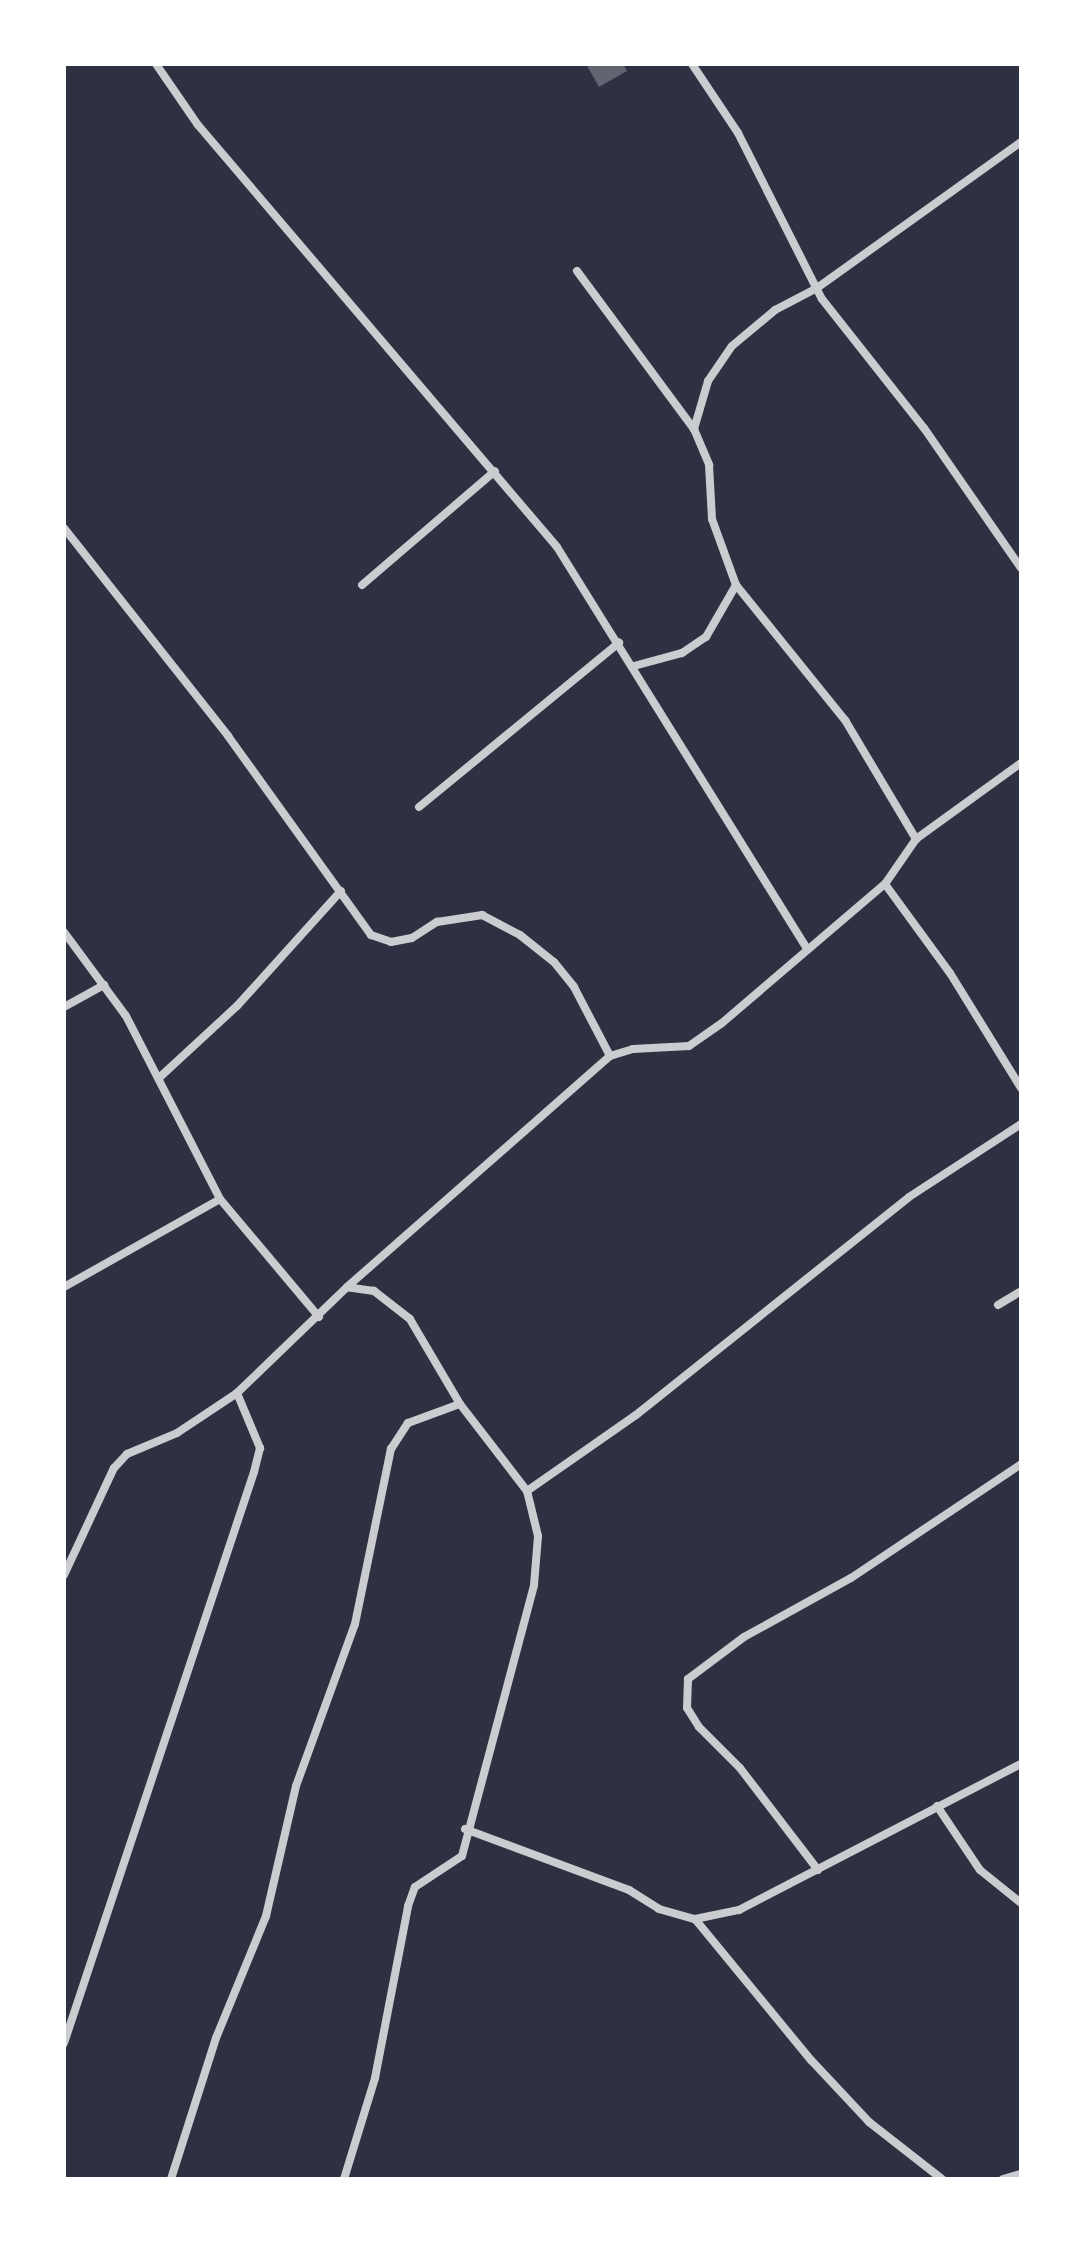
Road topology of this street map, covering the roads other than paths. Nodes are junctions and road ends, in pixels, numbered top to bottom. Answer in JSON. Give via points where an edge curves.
{"nodes":[{"id":1,"x":156,"y":64,"type":"edge"},
{"id":2,"x":692,"y":64,"type":"edge"},
{"id":3,"x":1021,"y":142,"type":"edge"},
{"id":4,"x":577,"y":271,"type":"dead end"},
{"id":5,"x":817,"y":288,"type":"junction"},
{"id":6,"x":694,"y":429,"type":"junction"},
{"id":7,"x":495,"y":471,"type":"junction"},
{"id":8,"x":64,"y":528,"type":"edge"},
{"id":9,"x":1021,"y":568,"type":"edge"},
{"id":10,"x":362,"y":585,"type":"dead end"},
{"id":11,"x":736,"y":585,"type":"junction"},
{"id":12,"x":619,"y":643,"type":"junction"},
{"id":13,"x":634,"y":666,"type":"junction"},
{"id":14,"x":1021,"y":763,"type":"edge"},
{"id":15,"x":419,"y":807,"type":"dead end"},
{"id":16,"x":916,"y":839,"type":"junction"},
{"id":17,"x":885,"y":884,"type":"junction"},
{"id":18,"x":341,"y":891,"type":"junction"},
{"id":19,"x":64,"y":932,"type":"edge"},
{"id":20,"x":806,"y":947,"type":"junction"},
{"id":21,"x":104,"y":985,"type":"junction"},
{"id":22,"x":64,"y":1007,"type":"edge"},
{"id":23,"x":610,"y":1056,"type":"junction"},
{"id":24,"x":160,"y":1077,"type":"junction"},
{"id":25,"x":1021,"y":1088,"type":"edge"},
{"id":26,"x":1021,"y":1124,"type":"edge"},
{"id":27,"x":220,"y":1199,"type":"junction"},
{"id":28,"x":64,"y":1287,"type":"edge"},
{"id":29,"x":347,"y":1287,"type":"junction"},
{"id":30,"x":1021,"y":1291,"type":"edge"},
{"id":31,"x":998,"y":1305,"type":"dead end"},
{"id":32,"x":319,"y":1317,"type":"junction"},
{"id":33,"x":237,"y":1393,"type":"junction"},
{"id":34,"x":460,"y":1404,"type":"junction"},
{"id":35,"x":1021,"y":1464,"type":"edge"},
{"id":36,"x":527,"y":1491,"type":"junction"},
{"id":37,"x":64,"y":1575,"type":"edge"},
{"id":38,"x":1021,"y":1764,"type":"edge"},
{"id":39,"x":937,"y":1806,"type":"junction"},
{"id":40,"x":465,"y":1829,"type":"junction"},
{"id":41,"x":818,"y":1870,"type":"junction"},
{"id":42,"x":1021,"y":1903,"type":"edge"},
{"id":43,"x":695,"y":1919,"type":"junction"},
{"id":44,"x":64,"y":2043,"type":"edge"},
{"id":45,"x":1021,"y":2174,"type":"edge"},
{"id":46,"x":171,"y":2179,"type":"edge"},
{"id":47,"x":344,"y":2179,"type":"edge"},
{"id":48,"x":942,"y":2179,"type":"edge"},
{"id":49,"x":1003,"y":2179,"type":"edge"}],
"edges":[{"from":1,"to":7,"type":"street","via":[[198,125]]},
{"from":2,"to":5,"type":"street","via":[[738,133]]},
{"from":3,"to":5,"type":"street"},
{"from":4,"to":6,"type":"street"},
{"from":5,"to":6,"type":"street","via":[[775,310],[732,346],[708,381]]},
{"from":5,"to":9,"type":"street"},
{"from":6,"to":11,"type":"street","via":[[709,465],[712,519]]},
{"from":7,"to":10,"type":"street"},
{"from":7,"to":12,"type":"street","via":[[557,547]]},
{"from":8,"to":18,"type":"street"},
{"from":11,"to":13,"type":"street","via":[[706,637],[682,653]]},
{"from":11,"to":16,"type":"street","via":[[845,720]]},
{"from":12,"to":13,"type":"street"},
{"from":12,"to":15,"type":"street"},
{"from":13,"to":20,"type":"street"},
{"from":14,"to":16,"type":"street"},
{"from":16,"to":17,"type":"street"},
{"from":17,"to":20,"type":"street"},
{"from":17,"to":25,"type":"street","via":[[950,973]]},
{"from":18,"to":23,"type":"street","via":[[371,935],[391,942],[412,938],[437,922],[482,915],[520,935],[554,962],[574,987]]},
{"from":18,"to":24,"type":"street","via":[[237,1006]]},
{"from":19,"to":21,"type":"street"},
{"from":20,"to":23,"type":"street","via":[[689,1046],[633,1049]]},
{"from":21,"to":22,"type":"street"},
{"from":21,"to":24,"type":"street"},
{"from":23,"to":29,"type":"street"},
{"from":24,"to":27,"type":"street"},
{"from":26,"to":36,"type":"street","via":[[909,1197],[636,1415]]},
{"from":27,"to":28,"type":"street"},
{"from":27,"to":32,"type":"street"},
{"from":29,"to":32,"type":"street"},
{"from":29,"to":34,"type":"street","via":[[374,1291],[410,1319]]},
{"from":30,"to":31,"type":"street"},
{"from":32,"to":33,"type":"street"},
{"from":33,"to":37,"type":"street","via":[[177,1433],[127,1454],[109,1477]]},
{"from":33,"to":44,"type":"street","via":[[260,1448],[254,1472]]},
{"from":34,"to":36,"type":"street"},
{"from":34,"to":46,"type":"street","via":[[408,1423],[391,1449],[355,1624],[296,1786],[266,1916],[216,2038]]},
{"from":35,"to":41,"type":"street","via":[[851,1578],[744,1637],[688,1679],[687,1708],[699,1727],[740,1768]]},
{"from":36,"to":40,"type":"street","via":[[538,1536],[534,1585]]},
{"from":38,"to":39,"type":"street"},
{"from":39,"to":41,"type":"street"},
{"from":39,"to":42,"type":"street","via":[[980,1870]]},
{"from":40,"to":43,"type":"street"},
{"from":40,"to":47,"type":"street","via":[[462,1856],[415,1887],[408,1906],[375,2078]]},
{"from":41,"to":43,"type":"street","via":[[739,1910]]},
{"from":43,"to":48,"type":"street","via":[[869,2122]]},
{"from":45,"to":49,"type":"street"}]}
